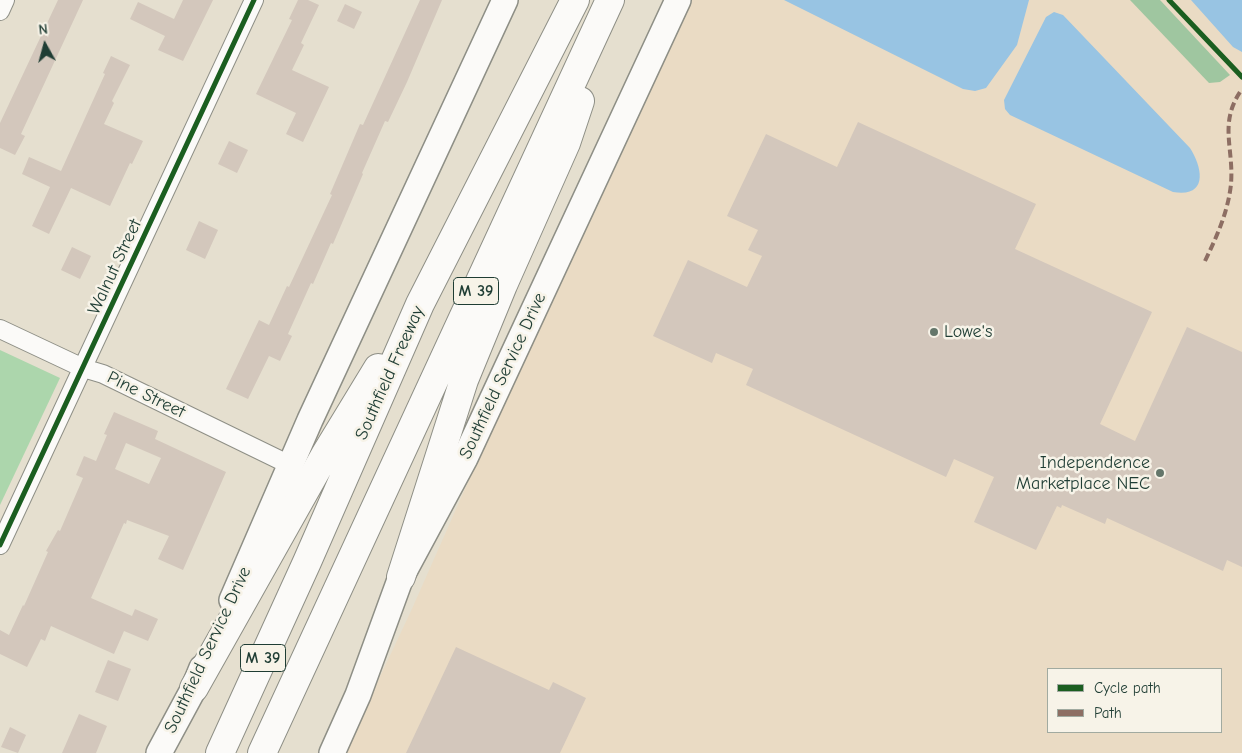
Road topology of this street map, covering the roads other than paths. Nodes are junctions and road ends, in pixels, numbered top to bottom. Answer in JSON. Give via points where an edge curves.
{"nodes":[{"id":1,"x":5,"y":0,"type":"edge"},
{"id":2,"x":254,"y":0,"type":"edge"},
{"id":3,"x":505,"y":0,"type":"edge"},
{"id":4,"x":575,"y":0,"type":"edge"},
{"id":5,"x":612,"y":0,"type":"edge"},
{"id":6,"x":678,"y":0,"type":"edge"},
{"id":7,"x":0,"y":11,"type":"edge"},
{"id":8,"x":420,"y":304,"type":"junction"},
{"id":9,"x":0,"y":328,"type":"edge"},
{"id":10,"x":83,"y":368,"type":"junction"},
{"id":11,"x":290,"y":465,"type":"junction"},
{"id":12,"x":0,"y":545,"type":"edge"},
{"id":13,"x":401,"y":577,"type":"junction"},
{"id":14,"x":194,"y":688,"type":"junction"},
{"id":15,"x":159,"y":753,"type":"edge"},
{"id":16,"x":220,"y":753,"type":"edge"},
{"id":17,"x":262,"y":753,"type":"edge"},
{"id":18,"x":332,"y":753,"type":"edge"}],
"edges":[{"from":1,"to":7,"type":"street"},
{"from":2,"to":10,"type":"street","name":"Walnut Street"},
{"from":3,"to":11,"type":"main road","name":"Southfield Service Drive"},
{"from":4,"to":8,"type":"highway","name":"Southfield Freeway","number":"M 39"},
{"from":5,"to":13,"type":"highway","via":[[566,143],[464,380]]},
{"from":5,"to":17,"type":"highway","number":"M 39"},
{"from":6,"to":13,"type":"main road","name":"Southfield Service Drive","via":[[465,458]]},
{"from":8,"to":14,"type":"highway","via":[[357,400]]},
{"from":8,"to":16,"type":"highway","name":"Southfield Freeway","number":"M 39"},
{"from":9,"to":10,"type":"street","name":"Pine Street"},
{"from":10,"to":11,"type":"street","name":"Pine Street","via":[[103,374]]},
{"from":10,"to":12,"type":"street","name":"Walnut Street"},
{"from":11,"to":14,"type":"main road","name":"Southfield Service Drive"},
{"from":13,"to":18,"type":"main road","name":"Southfield Service Drive","via":[[358,695]]},
{"from":14,"to":15,"type":"main road","name":"Southfield Service Drive"}]}
